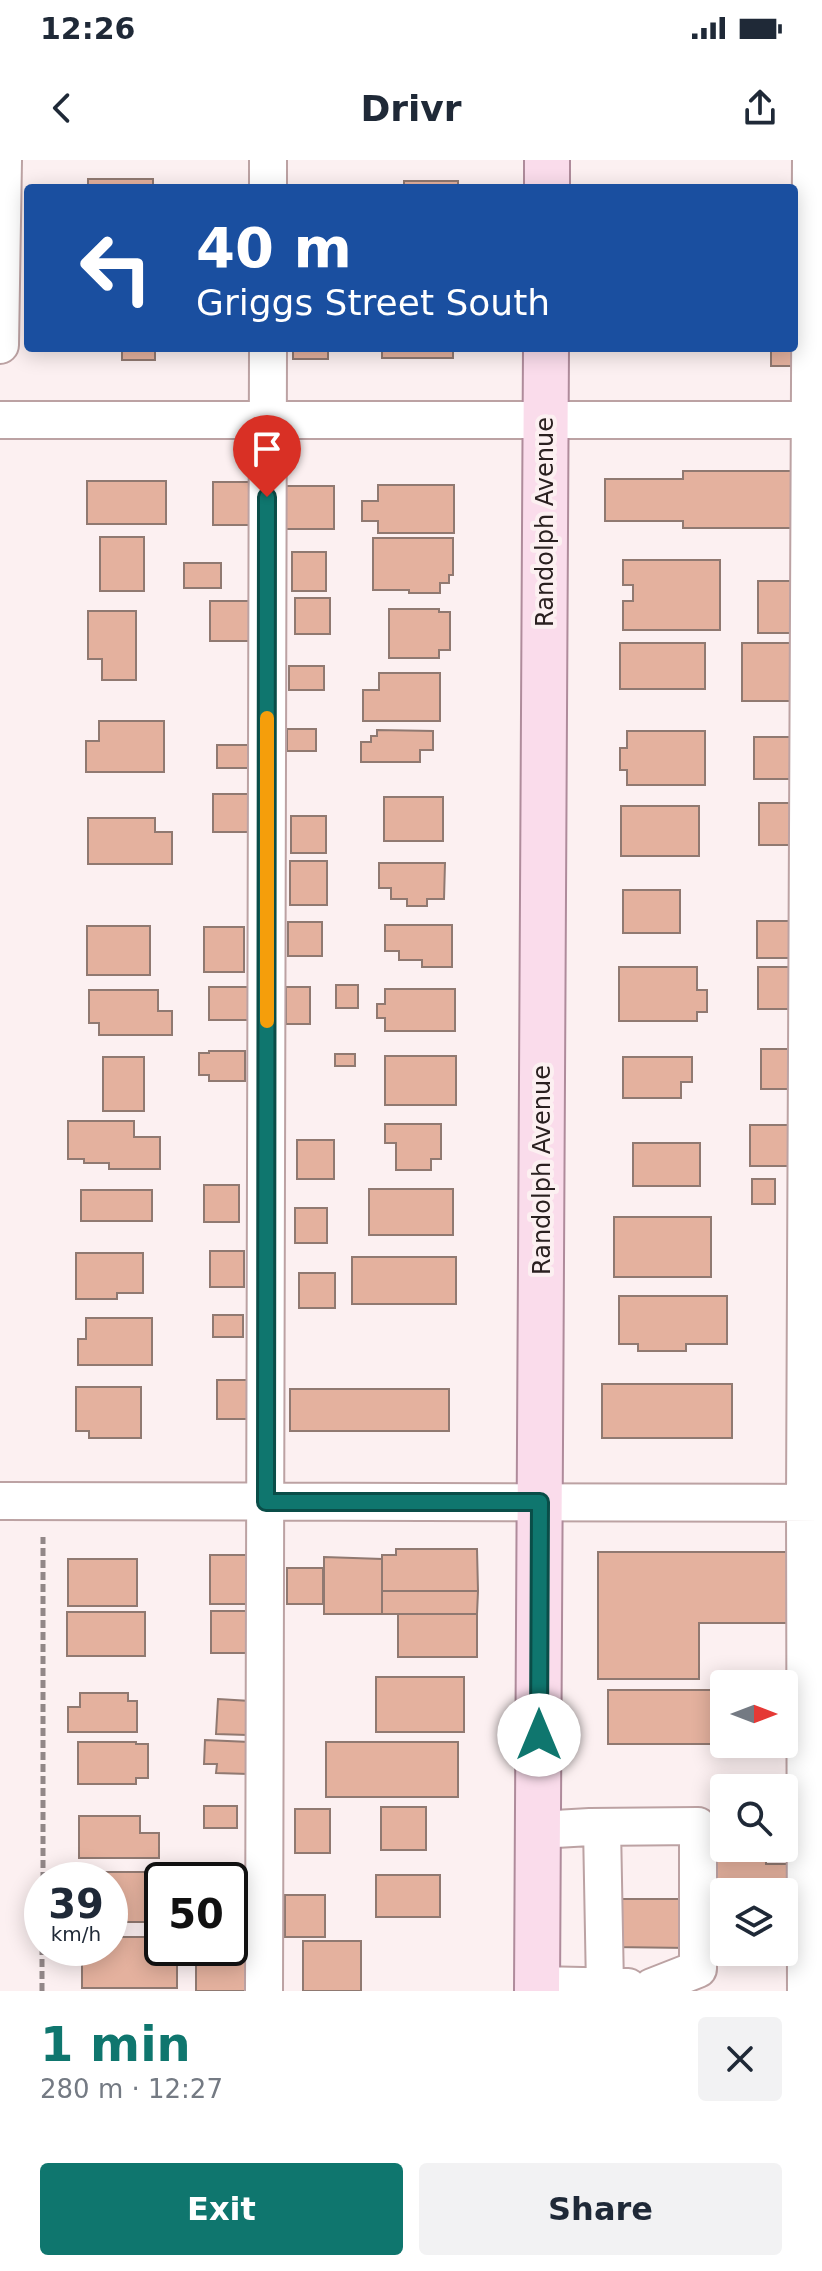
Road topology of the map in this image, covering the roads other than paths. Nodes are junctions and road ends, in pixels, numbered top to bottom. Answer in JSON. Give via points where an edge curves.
{"nodes":[{"id":1,"x":3,"y":160,"type":"edge"},
{"id":2,"x":268,"y":160,"type":"edge"},
{"id":3,"x":547,"y":160,"type":"edge"},
{"id":4,"x":811,"y":160,"type":"edge"},
{"id":5,"x":268,"y":184,"type":"edge"},
{"id":6,"x":547,"y":184,"type":"edge"},
{"id":7,"x":0,"y":345,"type":"edge"},
{"id":8,"x":268,"y":352,"type":"edge"},
{"id":9,"x":546,"y":352,"type":"edge"},
{"id":10,"x":0,"y":420,"type":"edge"},
{"id":11,"x":268,"y":420,"type":"junction"},
{"id":12,"x":546,"y":420,"type":"junction"},
{"id":13,"x":816,"y":420,"type":"edge"},
{"id":14,"x":0,"y":1501,"type":"edge"},
{"id":15,"x":266,"y":1502,"type":"junction"},
{"id":16,"x":540,"y":1502,"type":"junction"},
{"id":17,"x":814,"y":1503,"type":"edge"},
{"id":18,"x":602,"y":1827,"type":"junction"},
{"id":19,"x":538,"y":1830,"type":"junction"},
{"id":20,"x":605,"y":1987,"type":"junction"},
{"id":21,"x":537,"y":1988,"type":"edge"},
{"id":22,"x":652,"y":1989,"type":"edge"},
{"id":23,"x":264,"y":1991,"type":"edge"},
{"id":24,"x":806,"y":1991,"type":"edge"}],
"edges":[{"from":1,"to":7,"type":"street"},
{"from":2,"to":5,"type":"street"},
{"from":3,"to":6,"type":"main road"},
{"from":4,"to":13,"type":"street"},
{"from":8,"to":11,"type":"street"},
{"from":9,"to":12,"type":"main road","name":"Randolph Avenue"},
{"from":10,"to":11,"type":"street"},
{"from":11,"to":12,"type":"street"},
{"from":11,"to":15,"type":"street"},
{"from":12,"to":13,"type":"street"},
{"from":12,"to":16,"type":"main road","name":"Randolph Avenue"},
{"from":13,"to":17,"type":"street"},
{"from":14,"to":15,"type":"street"},
{"from":15,"to":16,"type":"street"},
{"from":15,"to":23,"type":"street"},
{"from":16,"to":17,"type":"street"},
{"from":16,"to":19,"type":"main road","name":"Randolph Avenue"},
{"from":17,"to":24,"type":"street"},
{"from":18,"to":19,"type":"street"},
{"from":18,"to":20,"type":"street"},
{"from":18,"to":22,"type":"street","via":[[698,1826],[698,1969]]},
{"from":19,"to":21,"type":"main road","name":"Randolph Avenue"},
{"from":20,"to":21,"type":"street"},
{"from":20,"to":22,"type":"street"}]}
